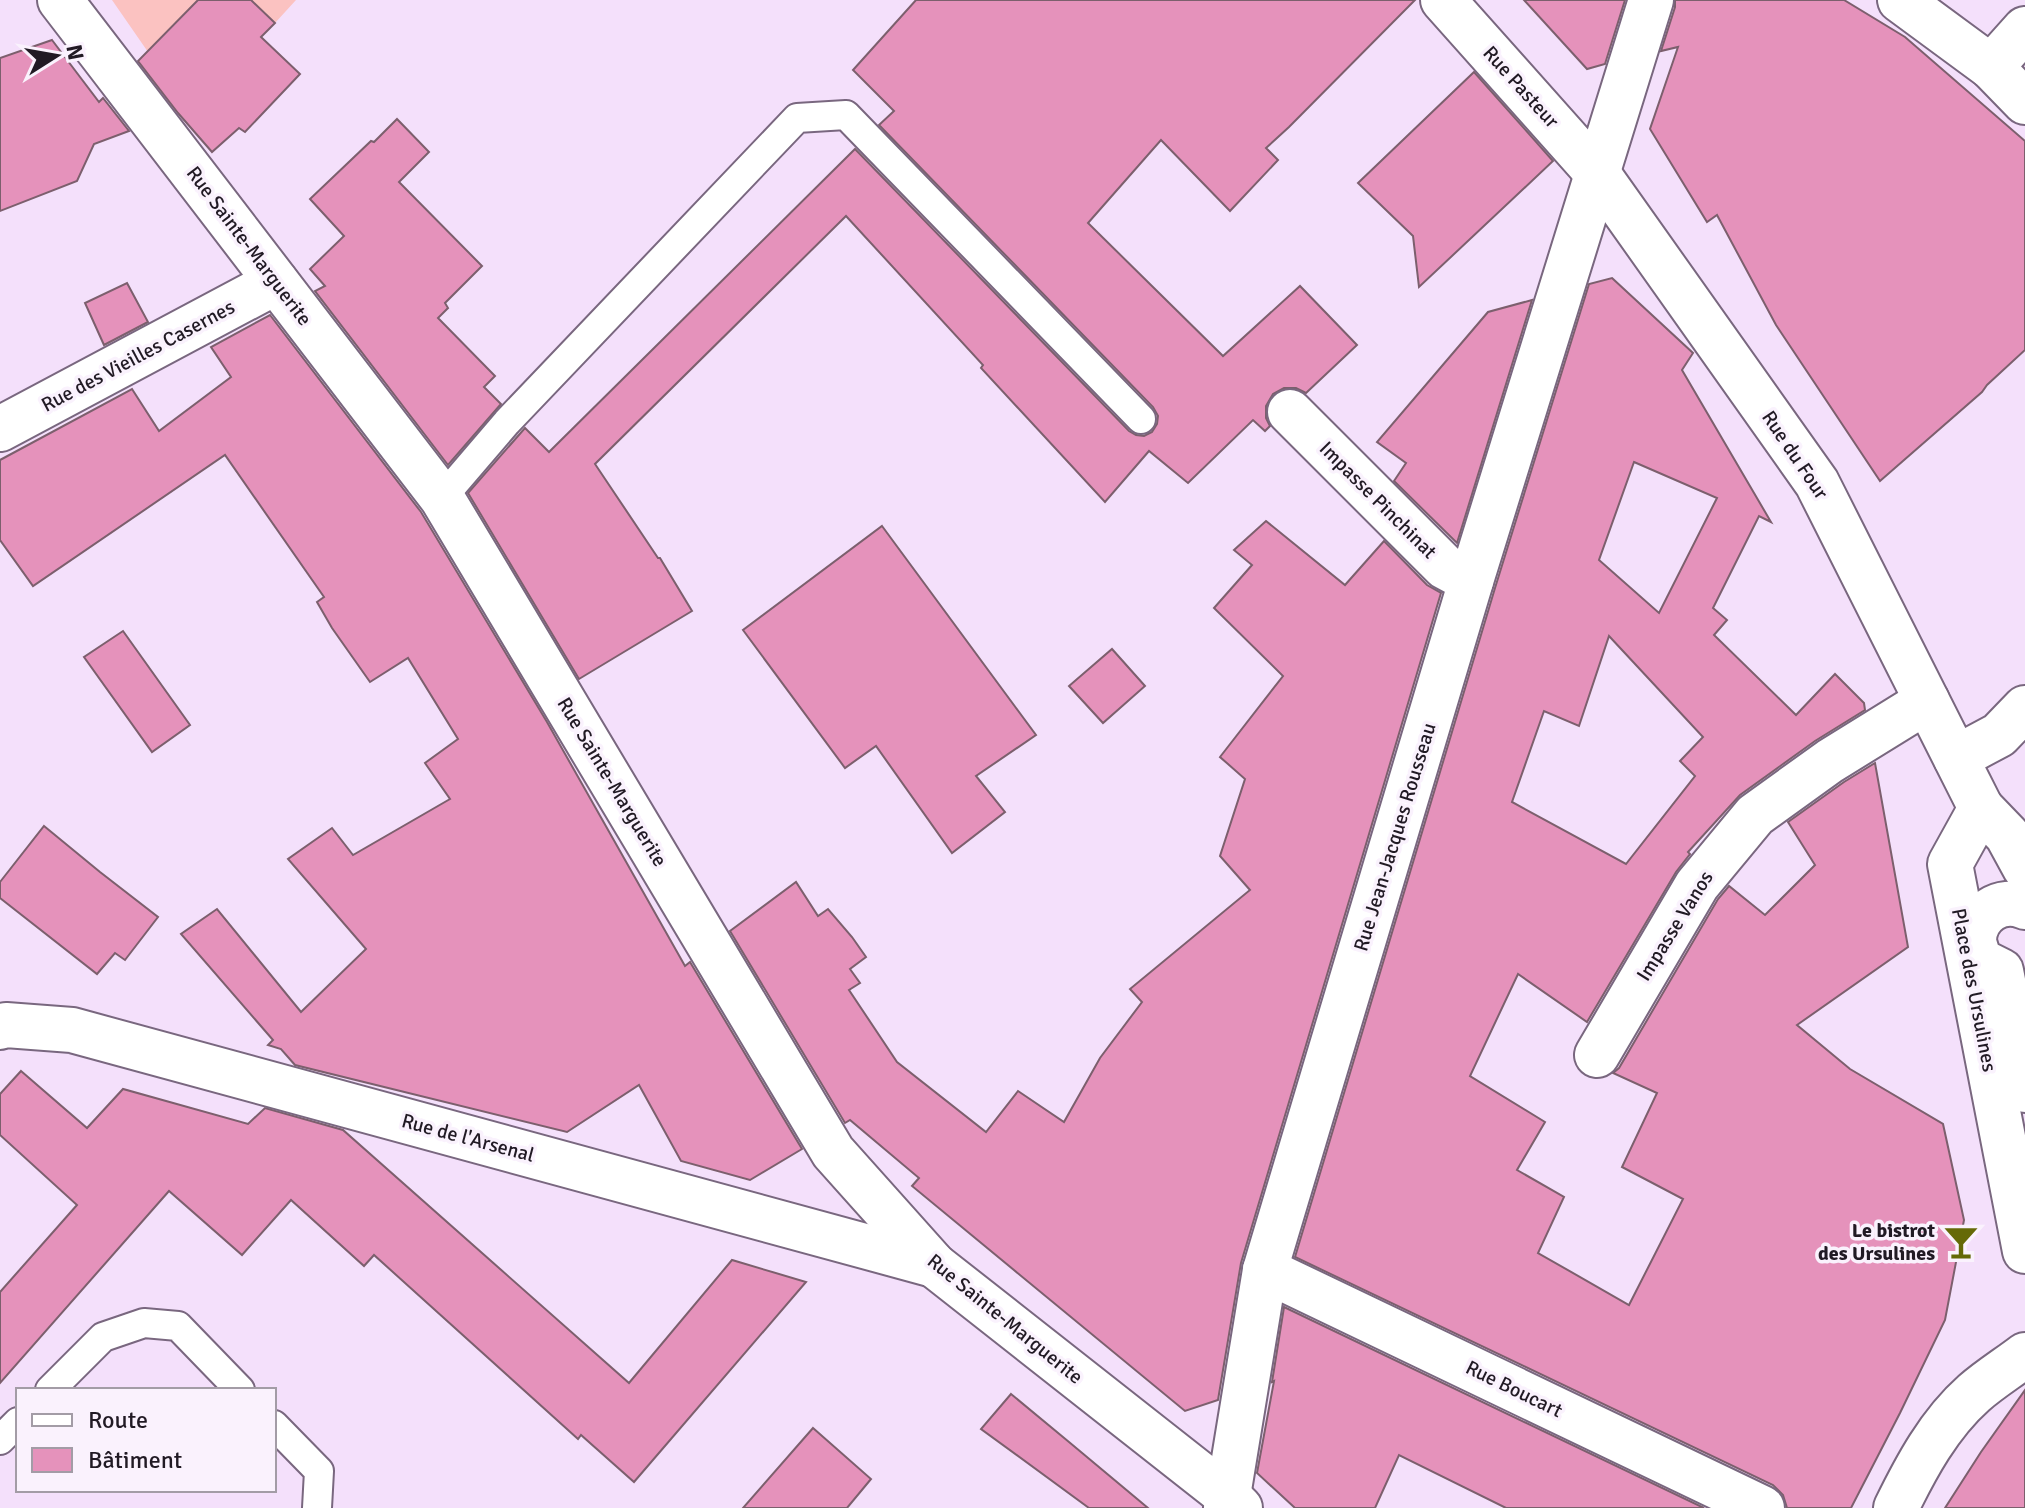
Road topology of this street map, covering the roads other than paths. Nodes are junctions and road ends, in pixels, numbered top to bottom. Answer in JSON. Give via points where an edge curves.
{"nodes":[{"id":1,"x":60,"y":0,"type":"edge"},
{"id":2,"x":1443,"y":0,"type":"edge"},
{"id":3,"x":1651,"y":0,"type":"edge"},
{"id":4,"x":1900,"y":0,"type":"edge"},
{"id":5,"x":2025,"y":29,"type":"edge"},
{"id":6,"x":1991,"y":67,"type":"junction"},
{"id":7,"x":2025,"y":102,"type":"edge"},
{"id":8,"x":1598,"y":174,"type":"junction"},
{"id":9,"x":276,"y":282,"type":"junction"},
{"id":10,"x":1290,"y":412,"type":"dead end"},
{"id":11,"x":1141,"y":419,"type":"dead end"},
{"id":12,"x":0,"y":429,"type":"edge"},
{"id":13,"x":442,"y":498,"type":"junction"},
{"id":14,"x":1471,"y":581,"type":"junction"},
{"id":15,"x":1927,"y":701,"type":"junction"},
{"id":16,"x":2025,"y":708,"type":"edge"},
{"id":17,"x":1956,"y":758,"type":"junction"},
{"id":18,"x":1981,"y":808,"type":"junction"},
{"id":19,"x":2025,"y":868,"type":"edge"},
{"id":20,"x":2025,"y":907,"type":"edge"},
{"id":21,"x":0,"y":1027,"type":"edge"},
{"id":22,"x":1597,"y":1055,"type":"dead end"},
{"id":23,"x":2025,"y":1090,"type":"edge"},
{"id":24,"x":2025,"y":1251,"type":"edge"},
{"id":25,"x":934,"y":1265,"type":"junction"},
{"id":26,"x":1265,"y":1270,"type":"junction"},
{"id":27,"x":2025,"y":1355,"type":"edge"},
{"id":28,"x":52,"y":1388,"type":"edge"},
{"id":29,"x":238,"y":1388,"type":"edge"},
{"id":30,"x":16,"y":1424,"type":"edge"},
{"id":31,"x":276,"y":1427,"type":"edge"},
{"id":32,"x":0,"y":1440,"type":"edge"},
{"id":33,"x":1232,"y":1504,"type":"edge"},
{"id":34,"x":317,"y":1508,"type":"edge"},
{"id":35,"x":1762,"y":1508,"type":"edge"},
{"id":36,"x":1896,"y":1508,"type":"edge"}],
"edges":[{"from":1,"to":9,"type":"street","name":"Rue Sainte-Marguerite"},
{"from":2,"to":8,"type":"street","name":"Rue Pasteur"},
{"from":3,"to":8,"type":"street","name":"Rue Jean-Jacques Rousseau"},
{"from":4,"to":6,"type":"street"},
{"from":5,"to":6,"type":"street"},
{"from":6,"to":7,"type":"street"},
{"from":8,"to":14,"type":"street","name":"Rue Jean-Jacques Rousseau"},
{"from":8,"to":15,"type":"street","name":"Rue du Four","via":[[1817,483]]},
{"from":9,"to":12,"type":"street","name":"Rue des Vieilles Casernes"},
{"from":9,"to":13,"type":"street","name":"Rue Sainte-Marguerite"},
{"from":10,"to":14,"type":"street","name":"Impasse Pinchinat","via":[[1445,567]]},
{"from":11,"to":13,"type":"lane","via":[[846,115],[797,118],[507,422]]},
{"from":13,"to":25,"type":"street","name":"Rue Sainte-Marguerite","via":[[833,1152]]},
{"from":14,"to":26,"type":"street","name":"Rue Jean-Jacques Rousseau"},
{"from":15,"to":17,"type":"street","name":"Rue du Four"},
{"from":15,"to":22,"type":"street","name":"Impasse Vanos","via":[[1755,815],[1697,885]]},
{"from":16,"to":17,"type":"street","via":[[1999,735]]},
{"from":17,"to":18,"type":"street","name":"Rue du Four"},
{"from":18,"to":19,"type":"street","via":[[2007,835]]},
{"from":18,"to":24,"type":"street","name":"Place des Ursulines","via":[[1950,864]]},
{"from":20,"to":23,"type":"street","name":"Place des Ursulines","via":[[1999,904],[1987,912],[1976,925],[1974,942],[1979,960],[2001,971]]},
{"from":21,"to":25,"type":"street","name":"Rue de l'Arsenal","via":[[72,1030]]},
{"from":25,"to":33,"type":"street","name":"Rue Sainte-Marguerite"},
{"from":26,"to":33,"type":"street","name":"Rue Jean-Jacques Rousseau"},
{"from":26,"to":35,"type":"street","name":"Rue Boucart"},
{"from":27,"to":36,"type":"street","via":[[1974,1394],[1944,1427]]},
{"from":28,"to":29,"type":"lane","via":[[103,1337],[144,1323],[178,1326]]},
{"from":30,"to":32,"type":"lane"},
{"from":31,"to":34,"type":"lane","via":[[319,1471]]}]}
